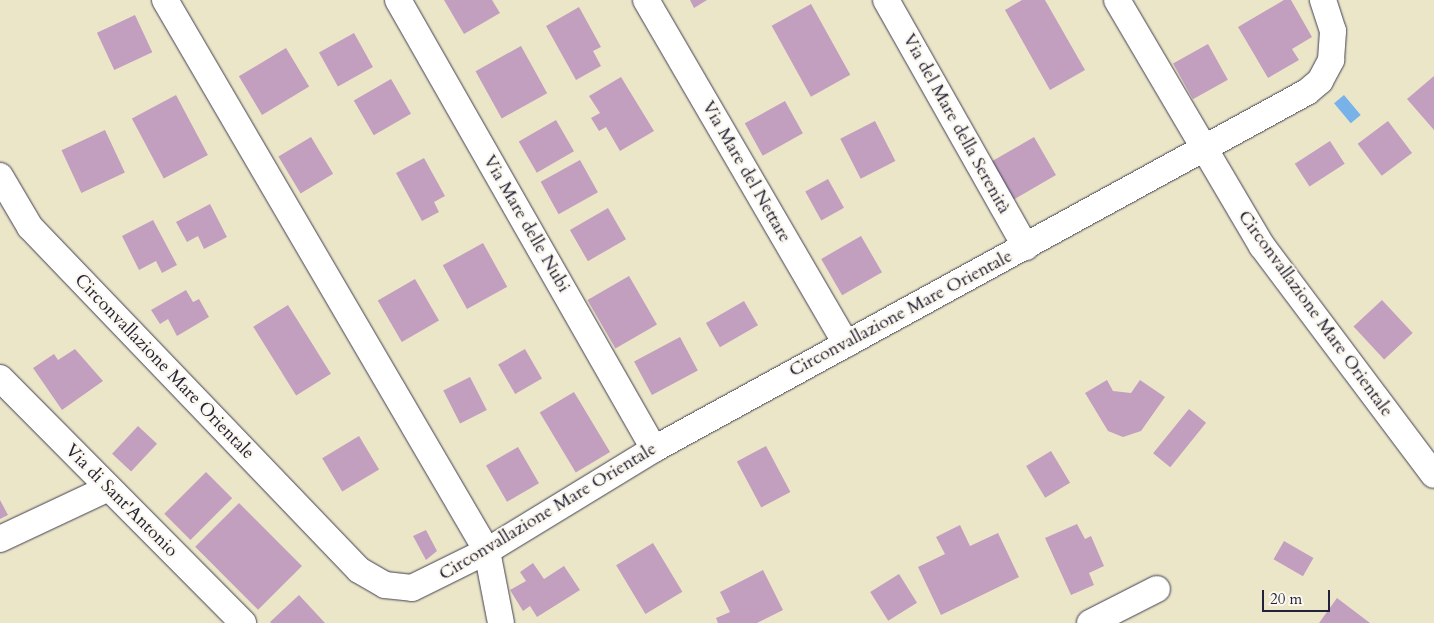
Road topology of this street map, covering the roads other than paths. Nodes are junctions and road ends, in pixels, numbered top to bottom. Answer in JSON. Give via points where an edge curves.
{"nodes":[{"id":1,"x":165,"y":0,"type":"edge"},
{"id":2,"x":398,"y":0,"type":"edge"},
{"id":3,"x":646,"y":0,"type":"edge"},
{"id":4,"x":886,"y":0,"type":"edge"},
{"id":5,"x":1117,"y":0,"type":"edge"},
{"id":6,"x":1323,"y":0,"type":"edge"},
{"id":7,"x":1203,"y":149,"type":"junction"},
{"id":8,"x":0,"y":176,"type":"edge"},
{"id":9,"x":1026,"y":247,"type":"junction"},
{"id":10,"x":846,"y":344,"type":"junction"},
{"id":11,"x":0,"y":378,"type":"edge"},
{"id":12,"x":654,"y":449,"type":"junction"},
{"id":13,"x":1434,"y":475,"type":"edge"},
{"id":14,"x":109,"y":488,"type":"junction"},
{"id":15,"x":0,"y":539,"type":"edge"},
{"id":16,"x":487,"y":551,"type":"junction"},
{"id":17,"x":1157,"y":590,"type":"dead end"},
{"id":18,"x":242,"y":623,"type":"edge"},
{"id":19,"x":501,"y":623,"type":"edge"},
{"id":20,"x":1090,"y":623,"type":"edge"}],
"edges":[{"from":1,"to":16,"type":"street"},
{"from":2,"to":12,"type":"street","name":"Via Mare delle Nubi"},
{"from":3,"to":10,"type":"street","name":"Via Mare del Nettare"},
{"from":4,"to":9,"type":"street","name":"Via del Mare della Serenità"},
{"from":5,"to":7,"type":"street"},
{"from":6,"to":7,"type":"street","name":"Circonvallazione Mare Orientale","via":[[1333,42],[1331,60],[1320,81],[1300,97]]},
{"from":7,"to":9,"type":"street","name":"Circonvallazione Mare Orientale"},
{"from":7,"to":13,"type":"street","name":"Circonvallazione Mare Orientale","via":[[1302,304]]},
{"from":8,"to":16,"type":"street","name":"Circonvallazione Mare Orientale","via":[[30,227],[364,574],[385,585],[412,588]]},
{"from":9,"to":10,"type":"street","name":"Circonvallazione Mare Orientale"},
{"from":10,"to":12,"type":"street","name":"Circonvallazione Mare Orientale"},
{"from":11,"to":14,"type":"street","name":"Via di Sant'Antonio"},
{"from":12,"to":16,"type":"street","name":"Circonvallazione Mare Orientale"},
{"from":14,"to":15,"type":"street"},
{"from":14,"to":18,"type":"street","name":"Via di Sant'Antonio"},
{"from":16,"to":19,"type":"street"},
{"from":17,"to":20,"type":"street"}]}
